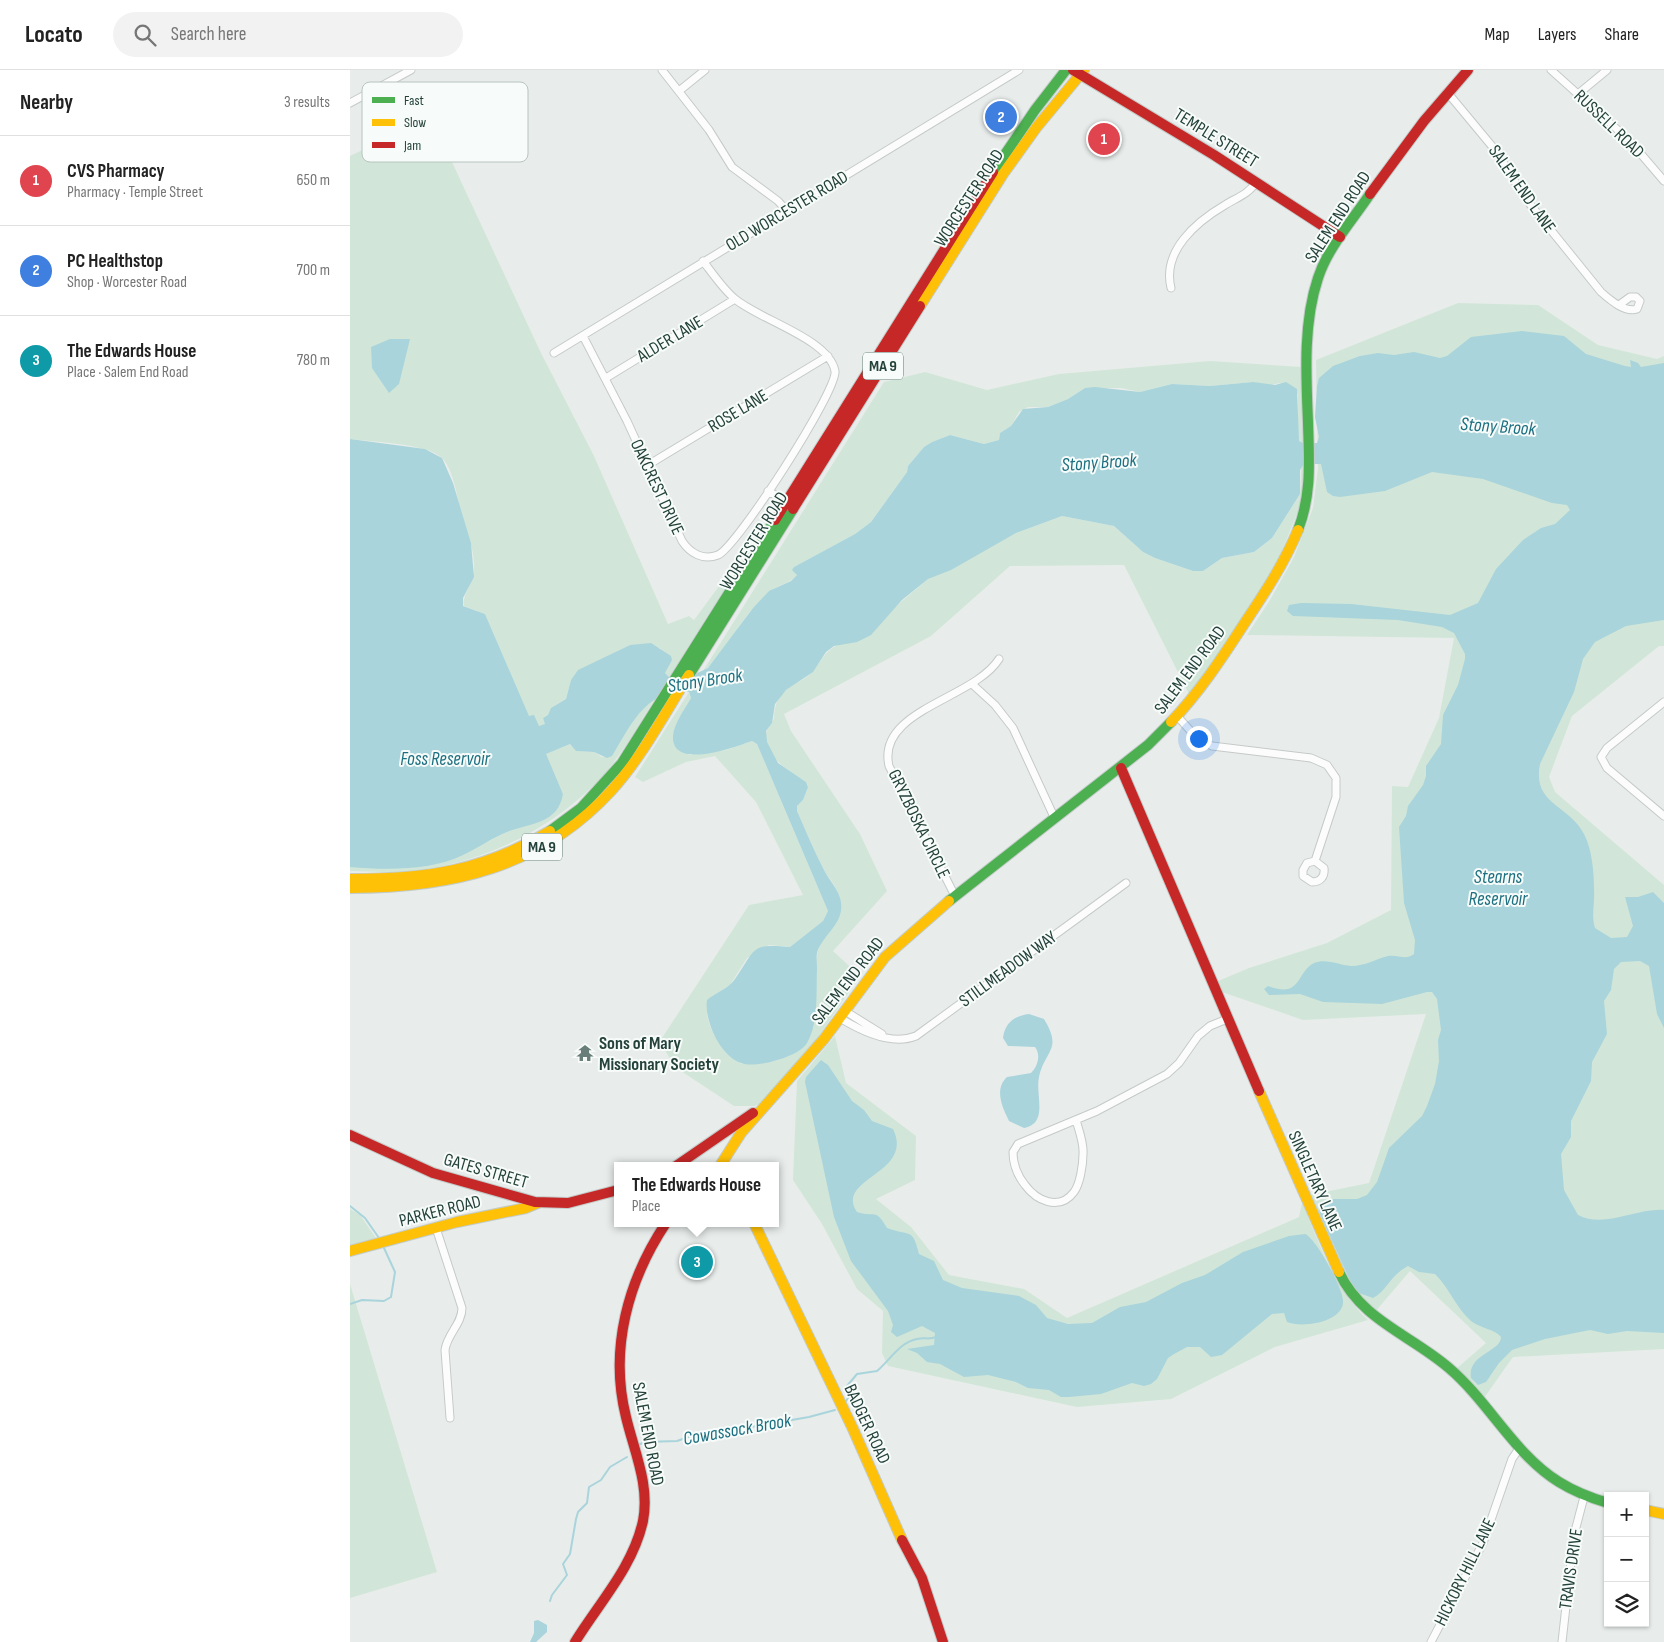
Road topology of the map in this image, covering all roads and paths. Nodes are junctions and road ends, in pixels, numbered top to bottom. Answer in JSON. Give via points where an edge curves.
{"nodes":[{"id":1,"x":412,"y":70,"type":"edge"},
{"id":2,"x":662,"y":70,"type":"edge"},
{"id":3,"x":706,"y":70,"type":"edge"},
{"id":4,"x":1019,"y":70,"type":"edge"},
{"id":5,"x":1066,"y":70,"type":"edge"},
{"id":6,"x":1468,"y":70,"type":"edge"},
{"id":7,"x":1551,"y":70,"type":"edge"},
{"id":8,"x":1607,"y":70,"type":"edge"},
{"id":9,"x":1079,"y":71,"type":"edge"},
{"id":10,"x":389,"y":82,"type":"edge"},
{"id":11,"x":679,"y":91,"type":"junction"},
{"id":12,"x":1447,"y":92,"type":"junction"},
{"id":13,"x":1578,"y":94,"type":"junction"},
{"id":14,"x":362,"y":97,"type":"edge"},
{"id":15,"x":350,"y":103,"type":"edge"},
{"id":16,"x":1664,"y":181,"type":"edge"},
{"id":17,"x":1256,"y":182,"type":"junction"},
{"id":18,"x":787,"y":211,"type":"junction"},
{"id":19,"x":1340,"y":237,"type":"junction"},
{"id":20,"x":703,"y":261,"type":"junction"},
{"id":21,"x":1171,"y":288,"type":"dead end"},
{"id":22,"x":735,"y":299,"type":"junction"},
{"id":23,"x":1619,"y":305,"type":"dead end"},
{"id":24,"x":583,"y":336,"type":"junction"},
{"id":25,"x":554,"y":353,"type":"dead end"},
{"id":26,"x":828,"y":356,"type":"junction"},
{"id":27,"x":606,"y":378,"type":"junction"},
{"id":28,"x":648,"y":465,"type":"junction"},
{"id":29,"x":768,"y":491,"type":"junction"},
{"id":30,"x":787,"y":502,"type":"junction"},
{"id":31,"x":999,"y":659,"type":"dead end"},
{"id":32,"x":972,"y":684,"type":"junction"},
{"id":33,"x":1664,"y":702,"type":"edge"},
{"id":34,"x":1178,"y":717,"type":"junction"},
{"id":35,"x":1121,"y":768,"type":"junction"},
{"id":36,"x":1661,"y":810,"type":"edge"},
{"id":37,"x":1664,"y":816,"type":"edge"},
{"id":38,"x":1055,"y":819,"type":"junction"},
{"id":39,"x":1315,"y":861,"type":"dead end"},
{"id":40,"x":350,"y":879,"type":"edge"},
{"id":41,"x":1126,"y":882,"type":"dead end"},
{"id":42,"x":350,"y":888,"type":"edge"},
{"id":43,"x":955,"y":896,"type":"junction"},
{"id":44,"x":843,"y":1014,"type":"junction"},
{"id":45,"x":1227,"y":1018,"type":"junction"},
{"id":46,"x":768,"y":1102,"type":"junction"},
{"id":47,"x":1076,"y":1120,"type":"junction"},
{"id":48,"x":350,"y":1135,"type":"edge"},
{"id":49,"x":733,"y":1146,"type":"junction"},
{"id":50,"x":702,"y":1148,"type":"junction"},
{"id":51,"x":682,"y":1162,"type":"edge"},
{"id":52,"x":724,"y":1162,"type":"edge"},
{"id":53,"x":614,"y":1191,"type":"edge"},
{"id":54,"x":538,"y":1203,"type":"junction"},
{"id":55,"x":663,"y":1227,"type":"edge"},
{"id":56,"x":756,"y":1227,"type":"edge"},
{"id":57,"x":436,"y":1228,"type":"junction"},
{"id":58,"x":350,"y":1251,"type":"edge"},
{"id":59,"x":450,"y":1418,"type":"dead end"},
{"id":60,"x":1520,"y":1447,"type":"junction"},
{"id":61,"x":1584,"y":1497,"type":"junction"},
{"id":62,"x":1604,"y":1502,"type":"edge"},
{"id":63,"x":1649,"y":1511,"type":"edge"},
{"id":64,"x":1664,"y":1514,"type":"edge"},
{"id":65,"x":576,"y":1642,"type":"edge"},
{"id":66,"x":943,"y":1642,"type":"edge"},
{"id":67,"x":1431,"y":1642,"type":"edge"},
{"id":68,"x":1562,"y":1642,"type":"edge"}],
"edges":[{"from":1,"to":10,"type":"street"},
{"from":2,"to":11,"type":"street"},
{"from":3,"to":11,"type":"street"},
{"from":4,"to":18,"type":"street","name":"OLD WORCESTER ROAD"},
{"from":5,"to":30,"type":"main road","name":"WORCESTER ROAD","number":"MA 9","via":[[990,176]]},
{"from":6,"to":12,"type":"main road","name":"SALEM END ROAD"},
{"from":7,"to":13,"type":"street","name":"RUSSELL ROAD"},
{"from":8,"to":13,"type":"street"},
{"from":9,"to":17,"type":"main road","name":"TEMPLE STREET"},
{"from":9,"to":42,"type":"main road","name":"WORCESTER ROAD","number":"MA 9","via":[[1003,174],[696,665],[638,756],[611,791],[579,821],[541,848],[501,867],[447,883],[403,888]]},
{"from":11,"to":18,"type":"street","via":[[732,167]]},
{"from":12,"to":19,"type":"main road","name":"SALEM END ROAD"},
{"from":12,"to":23,"type":"street","name":"SALEM END LANE","via":[[1492,146],[1521,193],[1572,257],[1602,292]]},
{"from":13,"to":16,"type":"street","name":"RUSSELL ROAD","via":[[1629,140]]},
{"from":14,"to":15,"type":"street"},
{"from":17,"to":19,"type":"main road","name":"TEMPLE STREET"},
{"from":17,"to":21,"type":"street","via":[[1250,190],[1200,222],[1182,242],[1169,266]]},
{"from":18,"to":20,"type":"street","name":"OLD WORCESTER ROAD"},
{"from":19,"to":34,"type":"main road","name":"SALEM END ROAD","via":[[1322,267],[1313,298],[1308,368],[1310,471],[1304,511],[1282,563],[1210,675]]},
{"from":20,"to":22,"type":"street"},
{"from":20,"to":24,"type":"street","name":"OLD WORCESTER ROAD"},
{"from":22,"to":26,"type":"street","via":[[814,342]]},
{"from":22,"to":27,"type":"street","name":"ALDER LANE"},
{"from":24,"to":25,"type":"street","name":"OLD WORCESTER ROAD"},
{"from":24,"to":27,"type":"street","name":"OAKCREST DRIVE"},
{"from":26,"to":28,"type":"street","name":"ROSE LANE"},
{"from":26,"to":29,"type":"street","name":"OAKCREST DRIVE","via":[[836,373],[833,385]]},
{"from":27,"to":28,"type":"street","name":"OAKCREST DRIVE"},
{"from":28,"to":29,"type":"street","name":"OAKCREST DRIVE","via":[[682,541],[700,556],[717,555],[727,549]]},
{"from":29,"to":30,"type":"street"},
{"from":30,"to":40,"type":"main road","name":"WORCESTER ROAD","number":"MA 9","via":[[628,754],[600,790],[567,819],[530,843],[479,865],[436,876],[402,880]]},
{"from":31,"to":32,"type":"street","name":"GRYZBOSKA CIRCLE","via":[[990,672]]},
{"from":32,"to":38,"type":"street","via":[[995,705],[1012,728]]},
{"from":32,"to":43,"type":"street","name":"GRYZBOSKA CIRCLE","via":[[906,721],[894,734],[888,750],[889,766]]},
{"from":33,"to":36,"type":"street","via":[[1607,748],[1602,757],[1606,768]]},
{"from":34,"to":35,"type":"main road","name":"SALEM END ROAD"},
{"from":34,"to":39,"type":"street","via":[[1196,737],[1212,746],[1311,758],[1327,765],[1336,778],[1336,797]]},
{"from":35,"to":38,"type":"main road","name":"SALEM END ROAD"},
{"from":35,"to":45,"type":"main road","name":"SINGLETARY LANE"},
{"from":36,"to":37,"type":"street"},
{"from":38,"to":43,"type":"main road","name":"SALEM END ROAD"},
{"from":41,"to":44,"type":"street","name":"STILLMEADOW WAY","via":[[921,1034],[902,1040],[862,1031]]},
{"from":43,"to":44,"type":"main road","name":"SALEM END ROAD","via":[[882,960]]},
{"from":44,"to":46,"type":"main road","name":"SALEM END ROAD"},
{"from":45,"to":47,"type":"street","via":[[1204,1030],[1167,1074]]},
{"from":45,"to":60,"type":"main road","name":"SINGLETARY LANE","via":[[1346,1287],[1376,1320],[1450,1369]]},
{"from":46,"to":49,"type":"main road","name":"SALEM END ROAD"},
{"from":46,"to":50,"type":"main road"},
{"from":47,"to":47,"type":"street","via":[[1023,1141],[1014,1148],[1017,1173],[1040,1200],[1062,1201],[1077,1186],[1084,1154]]},
{"from":48,"to":54,"type":"main road","name":"GATES STREET","via":[[433,1173]]},
{"from":49,"to":50,"type":"main road","via":[[719,1142]]},
{"from":49,"to":52,"type":"main road","name":"SALEM END ROAD"},
{"from":50,"to":51,"type":"main road"},
{"from":53,"to":54,"type":"main road","name":"GATES STREET","via":[[568,1203]]},
{"from":54,"to":57,"type":"main road","name":"PARKER ROAD"},
{"from":55,"to":65,"type":"main road","name":"SALEM END ROAD","via":[[637,1274],[627,1310],[620,1359],[622,1400],[643,1490],[642,1527],[624,1567]]},
{"from":56,"to":66,"type":"main road","name":"BADGER ROAD","via":[[922,1578]]},
{"from":57,"to":58,"type":"main road","name":"PARKER ROAD"},
{"from":57,"to":59,"type":"street","via":[[462,1308],[445,1350]]},
{"from":60,"to":61,"type":"main road","name":"SINGLETARY LANE","via":[[1546,1475]]},
{"from":60,"to":67,"type":"street","name":"HICKORY HILL LANE","via":[[1512,1459],[1484,1543]]},
{"from":61,"to":62,"type":"main road","name":"SINGLETARY LANE"},
{"from":61,"to":68,"type":"street","name":"TRAVIS DRIVE","via":[[1572,1550]]},
{"from":63,"to":64,"type":"main road"}]}
